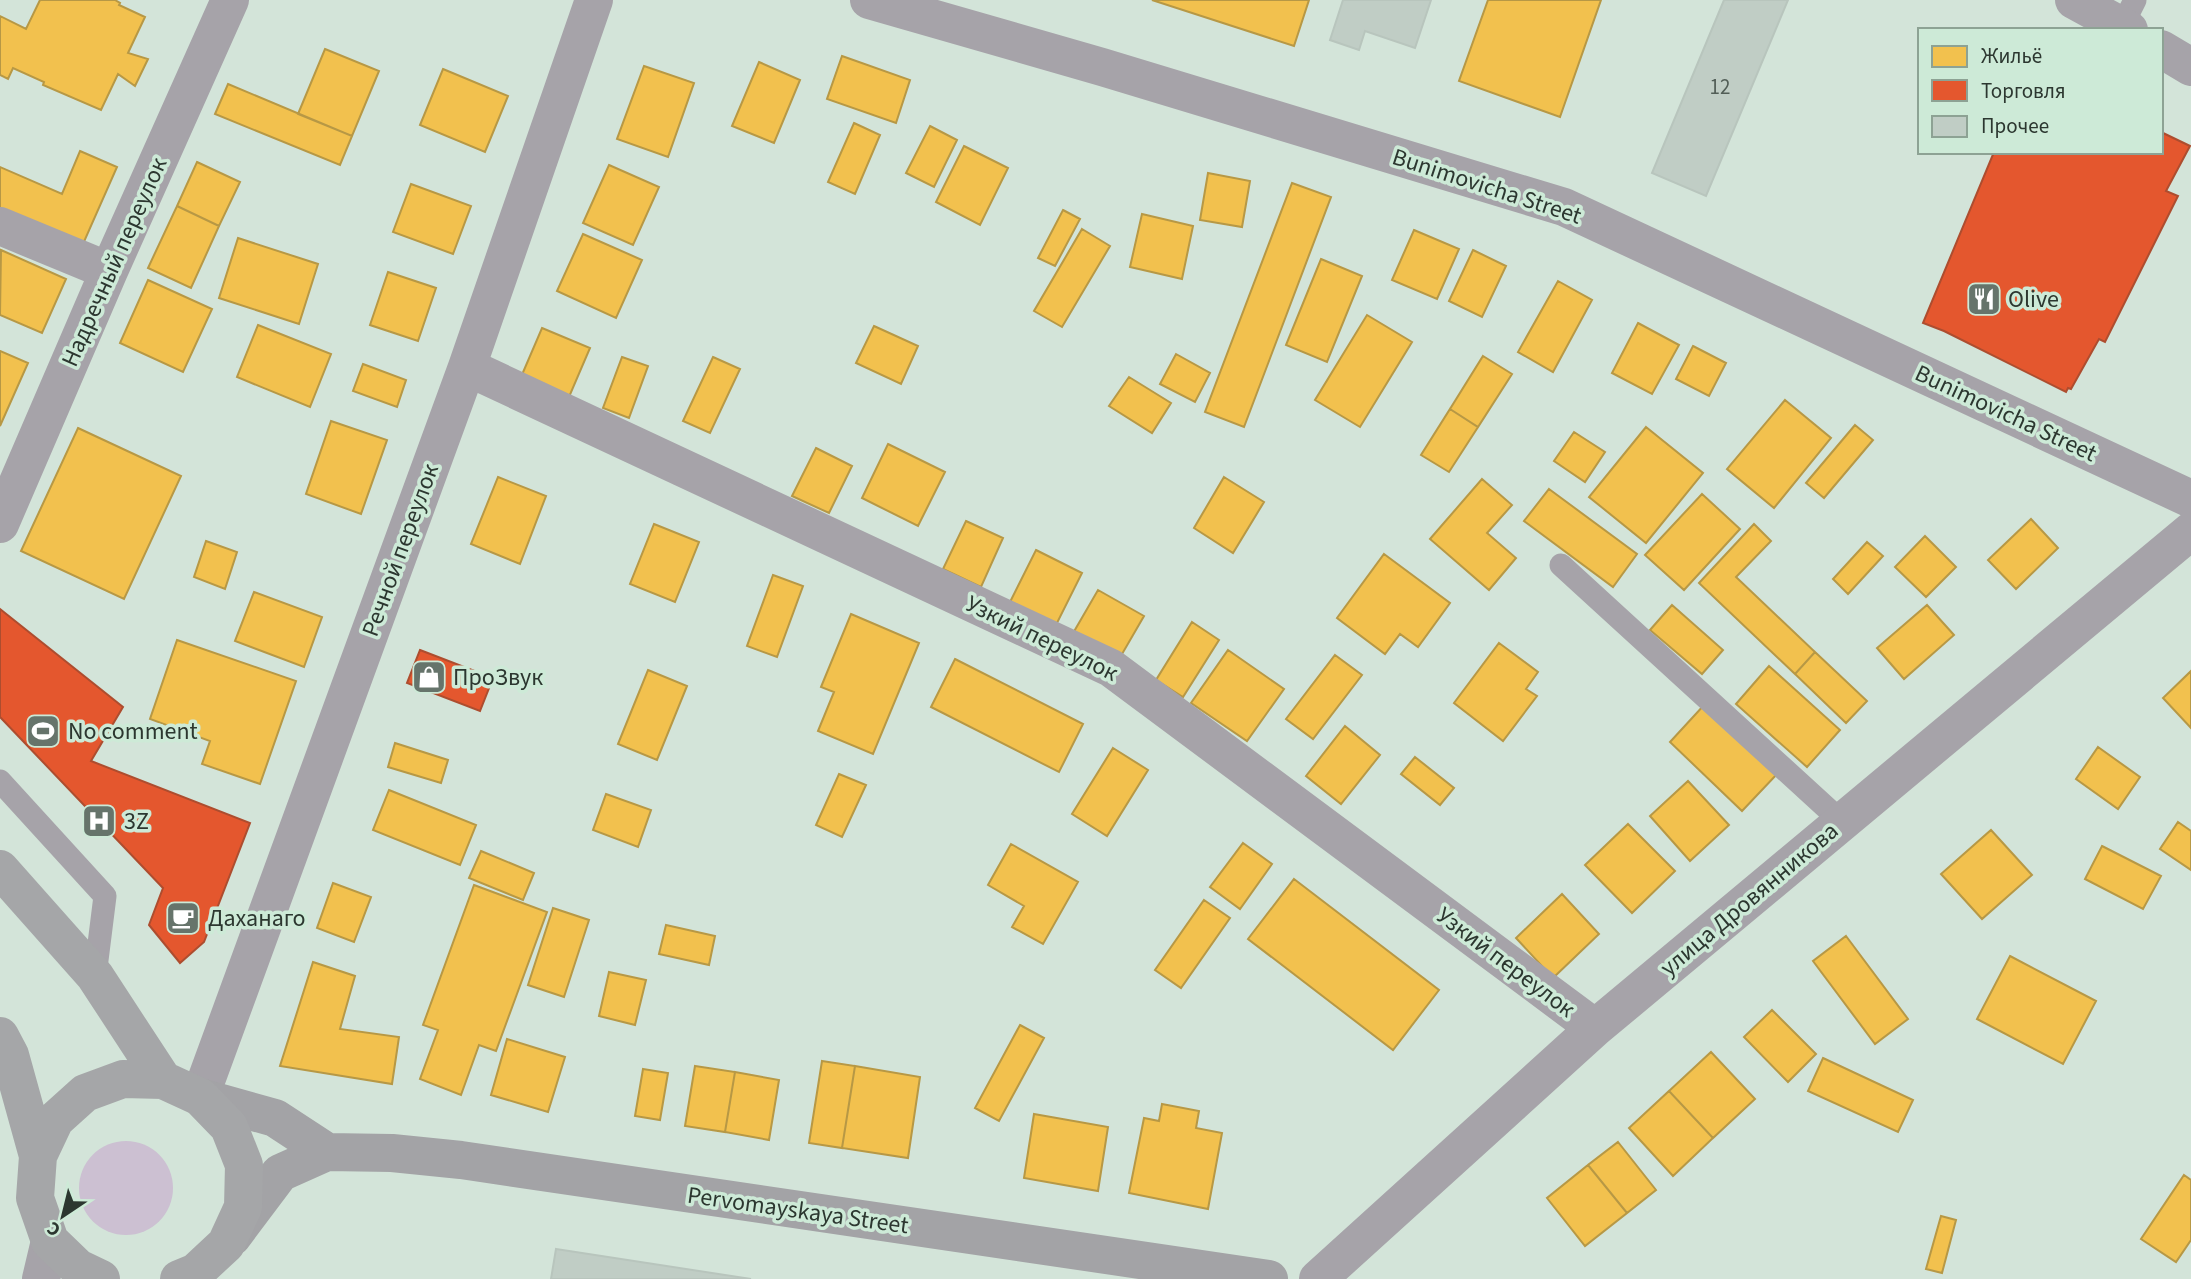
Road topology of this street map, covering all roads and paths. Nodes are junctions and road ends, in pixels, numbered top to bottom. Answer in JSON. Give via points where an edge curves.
{"nodes":[{"id":1,"x":230,"y":0,"type":"edge"},
{"id":2,"x":594,"y":0,"type":"edge"},
{"id":3,"x":869,"y":0,"type":"edge"},
{"id":4,"x":2074,"y":0,"type":"edge"},
{"id":5,"x":2129,"y":18,"type":"edge"},
{"id":6,"x":2163,"y":50,"type":"edge"},
{"id":7,"x":2191,"y":67,"type":"edge"},
{"id":8,"x":0,"y":226,"type":"edge"},
{"id":9,"x":109,"y":271,"type":"junction"},
{"id":10,"x":467,"y":367,"type":"junction"},
{"id":11,"x":2191,"y":499,"type":"edge"},
{"id":12,"x":0,"y":524,"type":"edge"},
{"id":13,"x":2191,"y":531,"type":"edge"},
{"id":14,"x":1561,"y":565,"type":"dead end"},
{"id":15,"x":0,"y":781,"type":"edge"},
{"id":16,"x":1842,"y":822,"type":"junction"},
{"id":17,"x":0,"y":869,"type":"edge"},
{"id":18,"x":95,"y":976,"type":"junction"},
{"id":19,"x":1595,"y":1028,"type":"junction"},
{"id":20,"x":0,"y":1036,"type":"edge"},
{"id":21,"x":163,"y":1080,"type":"junction"},
{"id":22,"x":200,"y":1097,"type":"junction"},
{"id":23,"x":327,"y":1152,"type":"junction"},
{"id":24,"x":38,"y":1156,"type":"junction"},
{"id":25,"x":50,"y":1241,"type":"junction"},
{"id":26,"x":230,"y":1262,"type":"edge"},
{"id":27,"x":1119,"y":1268,"type":"edge"},
{"id":28,"x":89,"y":1275,"type":"edge"},
{"id":29,"x":41,"y":1279,"type":"edge"},
{"id":30,"x":179,"y":1279,"type":"edge"},
{"id":31,"x":1269,"y":1279,"type":"edge"},
{"id":32,"x":1318,"y":1279,"type":"edge"}],
"edges":[{"from":1,"to":9,"type":"street","name":"Надречный переулок"},
{"from":2,"to":10,"type":"street","name":"Речной переулок"},
{"from":3,"to":11,"type":"street","name":"Bunimovicha Street","via":[[1563,207]]},
{"from":4,"to":5,"type":"street"},
{"from":6,"to":7,"type":"street"},
{"from":8,"to":9,"type":"street"},
{"from":9,"to":12,"type":"street","name":"Надречный переулок"},
{"from":10,"to":19,"type":"street","name":"Узкий переулок","via":[[1111,668]]},
{"from":10,"to":22,"type":"street","name":"Речной переулок"},
{"from":13,"to":16,"type":"street","name":"улица Дровянникова"},
{"from":14,"to":16,"type":"lane"},
{"from":15,"to":18,"type":"lane","via":[[105,896]]},
{"from":16,"to":19,"type":"street","name":"улица Дровянникова"},
{"from":17,"to":18,"type":"main road"},
{"from":18,"to":21,"type":"main road"},
{"from":19,"to":32,"type":"street","name":"улица Дровянникова"},
{"from":20,"to":24,"type":"main road","via":[[10,1055]]},
{"from":21,"to":22,"type":"main road"},
{"from":21,"to":24,"type":"main road","via":[[123,1079],[85,1093],[55,1120]]},
{"from":22,"to":23,"type":"street","via":[[275,1118]]},
{"from":22,"to":26,"type":"main road","via":[[229,1127],[244,1165],[243,1206]]},
{"from":23,"to":26,"type":"street","name":"Pervomayskaya Street","via":[[280,1173]]},
{"from":23,"to":27,"type":"street","name":"Pervomayskaya Street","via":[[461,1160]]},
{"from":24,"to":25,"type":"main road","via":[[35,1198]]},
{"from":25,"to":28,"type":"main road"},
{"from":25,"to":29,"type":"street"},
{"from":26,"to":30,"type":"main road"},
{"from":27,"to":31,"type":"street","name":"Pervomayskaya Street"}]}
